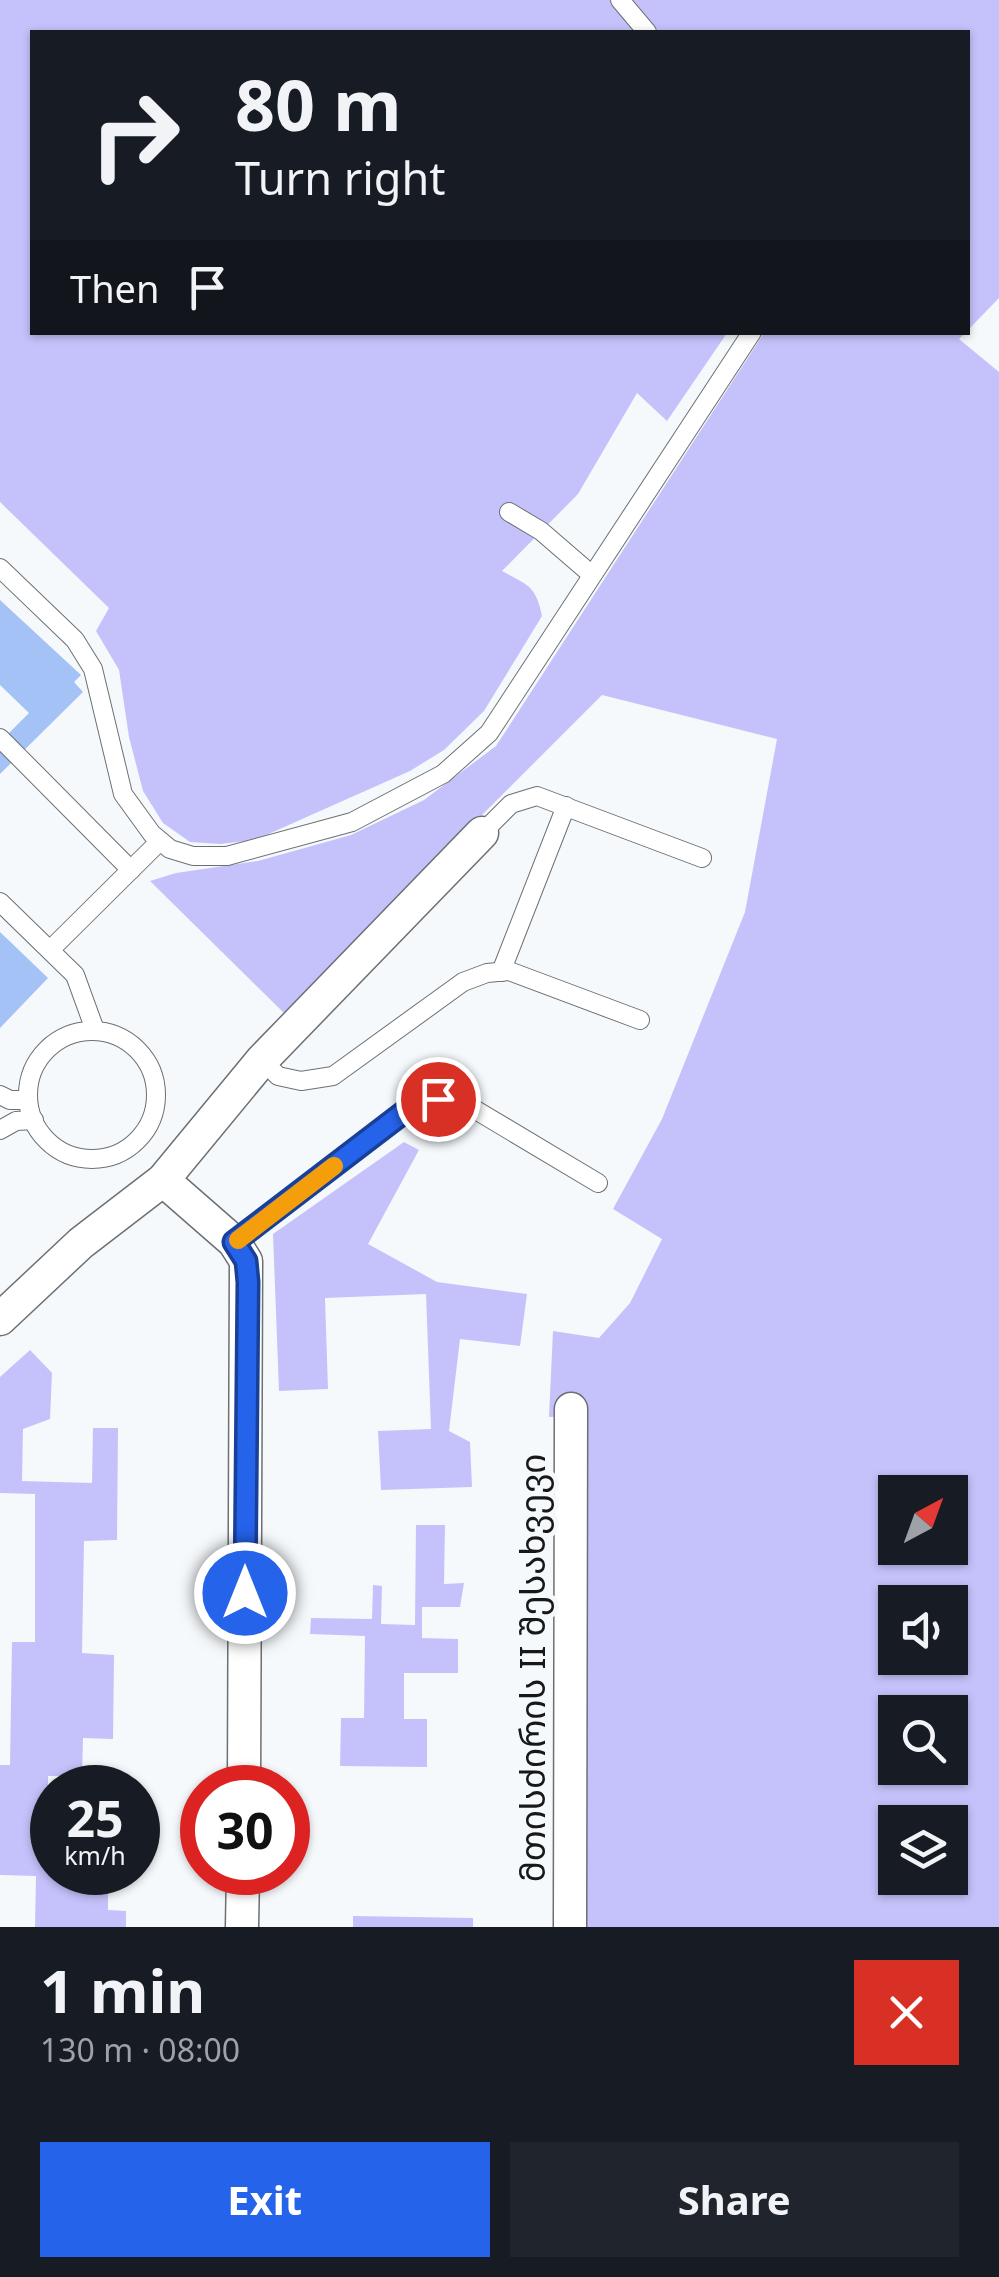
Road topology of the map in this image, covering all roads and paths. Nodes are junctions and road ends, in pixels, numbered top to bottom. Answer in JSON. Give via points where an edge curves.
{"nodes":[{"id":1,"x":620,"y":0,"type":"edge"},
{"id":2,"x":645,"y":30,"type":"edge"},
{"id":3,"x":750,"y":335,"type":"edge"},
{"id":4,"x":509,"y":512,"type":"dead end"},
{"id":5,"x":0,"y":568,"type":"edge"},
{"id":6,"x":592,"y":575,"type":"junction"},
{"id":7,"x":0,"y":738,"type":"edge"},
{"id":8,"x":566,"y":806,"type":"junction"},
{"id":9,"x":482,"y":834,"type":"joint"},
{"id":10,"x":160,"y":841,"type":"junction"},
{"id":11,"x":702,"y":858,"type":"dead end"},
{"id":12,"x":131,"y":870,"type":"junction"},
{"id":13,"x":0,"y":902,"type":"edge"},
{"id":14,"x":50,"y":950,"type":"junction"},
{"id":15,"x":501,"y":972,"type":"junction"},
{"id":16,"x":640,"y":1020,"type":"dead end"},
{"id":17,"x":94,"y":1030,"type":"junction"},
{"id":18,"x":262,"y":1060,"type":"junction"},
{"id":19,"x":0,"y":1095,"type":"edge"},
{"id":20,"x":28,"y":1100,"type":"junction"},
{"id":21,"x":34,"y":1120,"type":"junction"},
{"id":22,"x":0,"y":1130,"type":"edge"},
{"id":23,"x":163,"y":1180,"type":"junction"},
{"id":24,"x":598,"y":1183,"type":"dead end"},
{"id":25,"x":234,"y":1242,"type":"junction"},
{"id":26,"x":0,"y":1320,"type":"edge"},
{"id":27,"x":572,"y":1409,"type":"dead end"},
{"id":28,"x":244,"y":1765,"type":"edge"},
{"id":29,"x":243,"y":1895,"type":"edge"},
{"id":30,"x":242,"y":1927,"type":"edge"},
{"id":31,"x":570,"y":1927,"type":"edge"}],
"edges":[{"from":1,"to":2,"type":"lane"},
{"from":3,"to":6,"type":"lane"},
{"from":4,"to":6,"type":"lane"},
{"from":5,"to":10,"type":"lane","via":[[75,640],[93,670],[123,794]]},
{"from":6,"to":10,"type":"lane","via":[[489,732],[443,774],[352,822],[227,856],[193,856]]},
{"from":7,"to":12,"type":"lane"},
{"from":8,"to":9,"type":"lane","via":[[537,796],[511,804]]},
{"from":8,"to":11,"type":"lane"},
{"from":8,"to":15,"type":"lane"},
{"from":9,"to":18,"type":"street"},
{"from":10,"to":12,"type":"lane"},
{"from":12,"to":14,"type":"lane"},
{"from":13,"to":14,"type":"lane"},
{"from":14,"to":17,"type":"lane","via":[[75,975]]},
{"from":15,"to":16,"type":"lane"},
{"from":15,"to":18,"type":"lane","via":[[463,982],[333,1076],[278,1076]]},
{"from":17,"to":20,"type":"lane","via":[[73,1033],[39,1058]]},
{"from":17,"to":21,"type":"lane","via":[[134,1046],[155,1081],[156,1102],[139,1139],[122,1152],[82,1158],[54,1145]]},
{"from":18,"to":23,"type":"street"},
{"from":19,"to":20,"type":"lane"},
{"from":20,"to":21,"type":"lane"},
{"from":21,"to":22,"type":"lane"},
{"from":23,"to":25,"type":"street"},
{"from":23,"to":26,"type":"street","via":[[81,1243]]},
{"from":24,"to":25,"type":"lane","via":[[460,1100],[438,1099],[416,1103]]},
{"from":25,"to":28,"type":"street","via":[[246,1261],[248,1282]]},
{"from":27,"to":31,"type":"street","name":"მთისძირის II შესახვევი"},
{"from":29,"to":30,"type":"street"}]}
